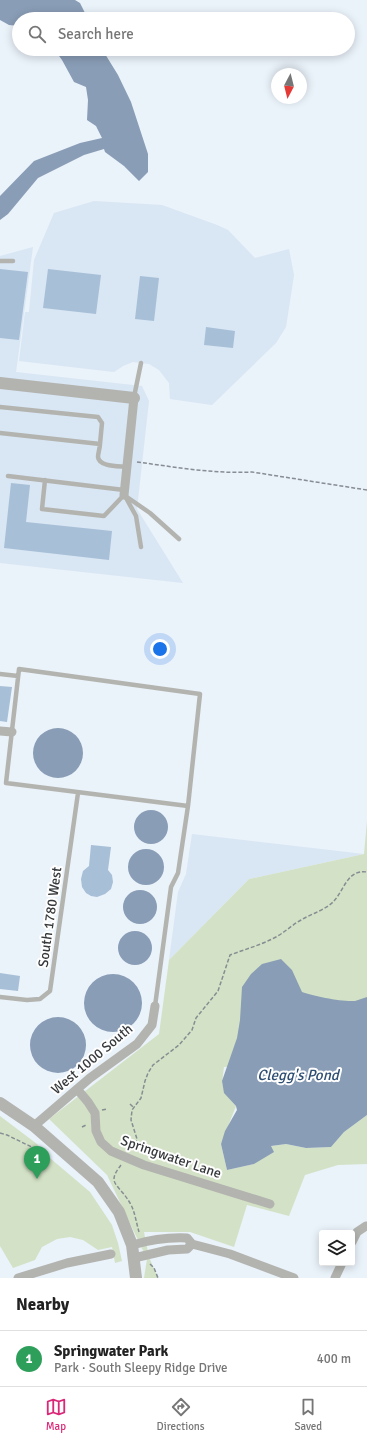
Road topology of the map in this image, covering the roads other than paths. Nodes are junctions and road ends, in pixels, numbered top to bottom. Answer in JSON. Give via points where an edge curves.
{"nodes":[{"id":1,"x":13,"y":260,"type":"dead end"},
{"id":2,"x":0,"y":261,"type":"edge"},
{"id":3,"x":141,"y":363,"type":"dead end"},
{"id":4,"x":0,"y":383,"type":"edge"},
{"id":5,"x":134,"y":398,"type":"junction"},
{"id":6,"x":0,"y":407,"type":"edge"},
{"id":7,"x":0,"y":433,"type":"edge"},
{"id":8,"x":100,"y":444,"type":"junction"},
{"id":9,"x":127,"y":464,"type":"junction"},
{"id":10,"x":8,"y":476,"type":"dead end"},
{"id":11,"x":45,"y":480,"type":"junction"},
{"id":12,"x":124,"y":492,"type":"junction"},
{"id":13,"x":179,"y":539,"type":"dead end"},
{"id":14,"x":142,"y":547,"type":"dead end"},
{"id":15,"x":0,"y":674,"type":"edge"},
{"id":16,"x":18,"y":676,"type":"junction"},
{"id":17,"x":0,"y":731,"type":"edge"},
{"id":18,"x":12,"y":732,"type":"junction"},
{"id":19,"x":78,"y":793,"type":"junction"},
{"id":20,"x":188,"y":806,"type":"junction"},
{"id":21,"x":0,"y":997,"type":"edge"},
{"id":22,"x":155,"y":1006,"type":"joint"},
{"id":23,"x":77,"y":1089,"type":"junction"},
{"id":24,"x":0,"y":1103,"type":"edge"},
{"id":25,"x":34,"y":1126,"type":"junction"},
{"id":26,"x":270,"y":1204,"type":"dead end"},
{"id":27,"x":366,"y":1226,"type":"dead end"},
{"id":28,"x":355,"y":1236,"type":"edge"},
{"id":29,"x":165,"y":1238,"type":"junction"},
{"id":30,"x":137,"y":1244,"type":"junction"},
{"id":31,"x":192,"y":1244,"type":"junction"},
{"id":32,"x":168,"y":1250,"type":"junction"},
{"id":33,"x":111,"y":1254,"type":"dead end"},
{"id":34,"x":134,"y":1258,"type":"junction"},
{"id":35,"x":340,"y":1266,"type":"edge"},
{"id":36,"x":18,"y":1278,"type":"edge"},
{"id":37,"x":136,"y":1278,"type":"edge"},
{"id":38,"x":294,"y":1278,"type":"edge"},
{"id":39,"x":334,"y":1278,"type":"edge"}],
"edges":[{"from":1,"to":2,"type":"lane"},
{"from":3,"to":5,"type":"lane"},
{"from":4,"to":5,"type":"street"},
{"from":5,"to":9,"type":"street"},
{"from":6,"to":8,"type":"lane","via":[[98,417],[102,423]]},
{"from":7,"to":8,"type":"lane"},
{"from":8,"to":9,"type":"lane","via":[[98,458],[104,464]]},
{"from":9,"to":12,"type":"street"},
{"from":10,"to":11,"type":"lane"},
{"from":11,"to":12,"type":"lane"},
{"from":11,"to":12,"type":"lane","via":[[42,509],[104,516]]},
{"from":12,"to":13,"type":"lane"},
{"from":12,"to":14,"type":"lane","via":[[136,516]]},
{"from":15,"to":16,"type":"lane"},
{"from":16,"to":18,"type":"lane"},
{"from":16,"to":20,"type":"lane","via":[[19,669],[200,694]]},
{"from":17,"to":18,"type":"street"},
{"from":18,"to":19,"type":"lane","via":[[6,783]]},
{"from":19,"to":20,"type":"lane"},
{"from":19,"to":21,"type":"lane","name":"South 1780 West","via":[[50,991],[40,999]]},
{"from":20,"to":22,"type":"lane","via":[[178,873],[170,887]]},
{"from":22,"to":23,"type":"street","name":"West 1000 South","via":[[152,1025],[137,1044]]},
{"from":23,"to":25,"type":"street","name":"West 1000 South"},
{"from":23,"to":26,"type":"street","name":"Springwater Lane","via":[[95,1113],[96,1131],[101,1142],[111,1151],[144,1165]]},
{"from":24,"to":25,"type":"street"},
{"from":25,"to":30,"type":"street","via":[[98,1182]]},
{"from":27,"to":28,"type":"street"},
{"from":29,"to":30,"type":"street"},
{"from":29,"to":31,"type":"street","via":[[187,1238]]},
{"from":29,"to":32,"type":"street"},
{"from":30,"to":34,"type":"street"},
{"from":31,"to":32,"type":"street","via":[[186,1249]]},
{"from":31,"to":38,"type":"street","via":[[230,1254]]},
{"from":32,"to":34,"type":"street"},
{"from":33,"to":36,"type":"street","via":[[67,1263]]},
{"from":34,"to":37,"type":"street"},
{"from":35,"to":39,"type":"street"}]}
